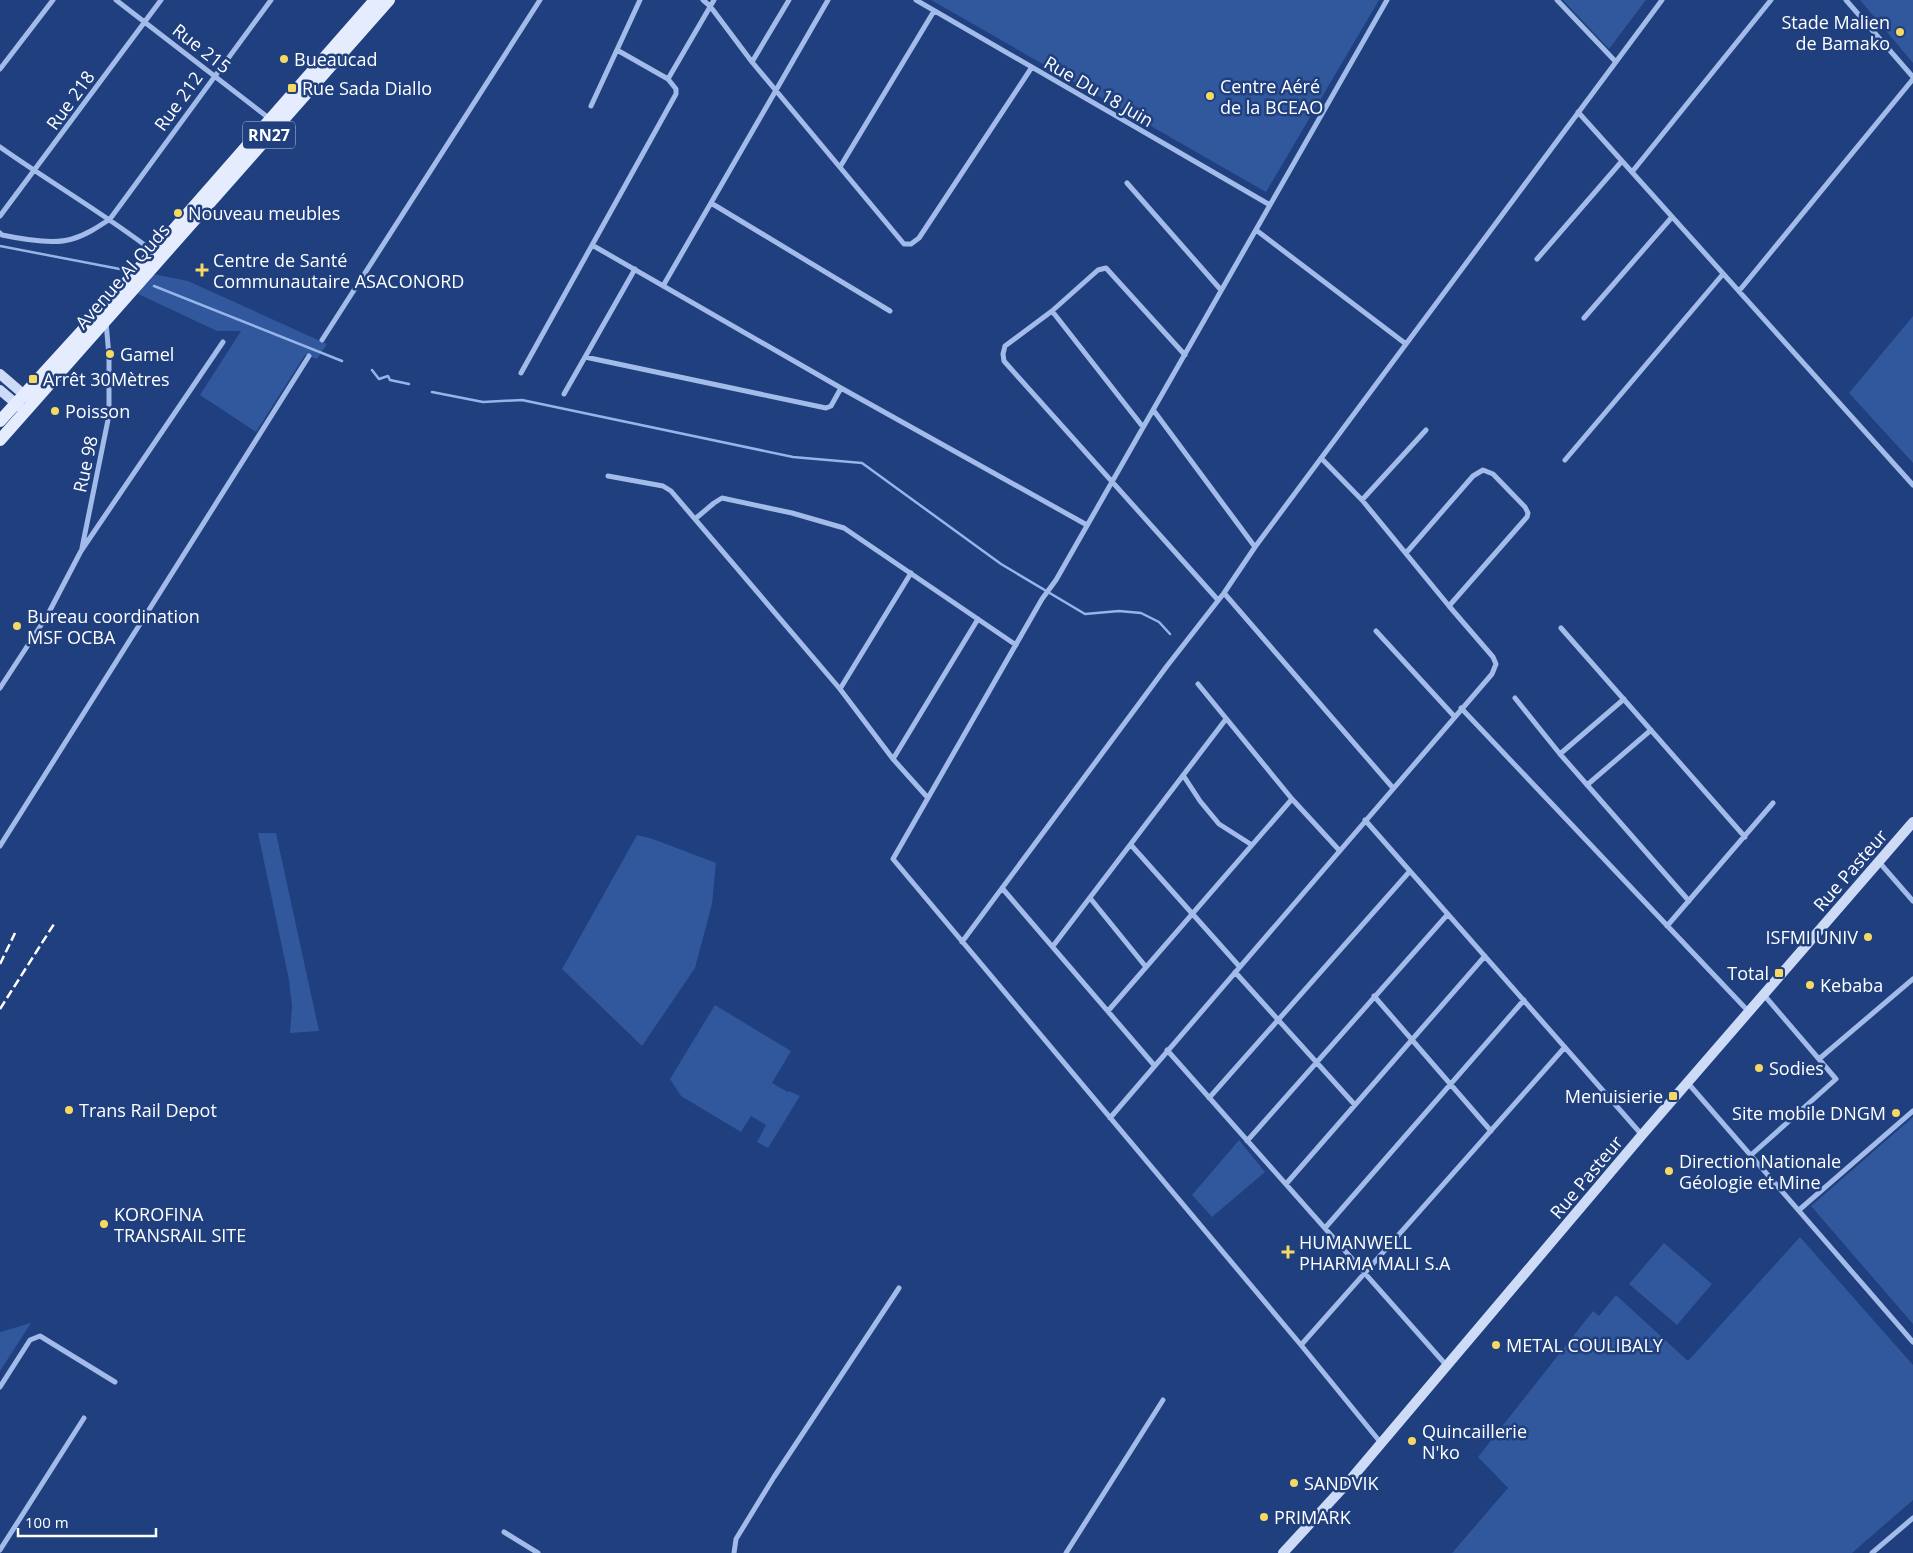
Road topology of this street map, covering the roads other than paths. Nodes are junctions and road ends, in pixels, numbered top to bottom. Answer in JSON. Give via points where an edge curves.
{"nodes":[{"id":1,"x":53,"y":0,"type":"edge"},
{"id":2,"x":116,"y":0,"type":"edge"},
{"id":3,"x":161,"y":0,"type":"edge"},
{"id":4,"x":271,"y":0,"type":"edge"},
{"id":5,"x":375,"y":0,"type":"edge"},
{"id":6,"x":390,"y":0,"type":"edge"},
{"id":7,"x":540,"y":0,"type":"edge"},
{"id":8,"x":640,"y":0,"type":"edge"},
{"id":9,"x":704,"y":0,"type":"edge"},
{"id":10,"x":714,"y":0,"type":"edge"},
{"id":11,"x":789,"y":0,"type":"edge"},
{"id":12,"x":828,"y":0,"type":"edge"},
{"id":13,"x":916,"y":0,"type":"edge"},
{"id":14,"x":1387,"y":0,"type":"edge"},
{"id":15,"x":1557,"y":0,"type":"edge"},
{"id":16,"x":1662,"y":0,"type":"edge"},
{"id":17,"x":1771,"y":0,"type":"edge"},
{"id":18,"x":1846,"y":0,"type":"edge"},
{"id":19,"x":710,"y":6,"type":"junction"},
{"id":20,"x":934,"y":11,"type":"junction"},
{"id":21,"x":145,"y":22,"type":"junction"},
{"id":22,"x":617,"y":50,"type":"junction"},
{"id":23,"x":752,"y":62,"type":"junction"},
{"id":24,"x":1616,"y":62,"type":"junction"},
{"id":25,"x":1032,"y":68,"type":"junction"},
{"id":26,"x":0,"y":69,"type":"edge"},
{"id":27,"x":214,"y":75,"type":"junction"},
{"id":28,"x":1913,"y":78,"type":"edge"},
{"id":29,"x":668,"y":79,"type":"junction"},
{"id":30,"x":776,"y":90,"type":"junction"},
{"id":31,"x":591,"y":106,"type":"dead end"},
{"id":32,"x":1578,"y":112,"type":"junction"},
{"id":33,"x":274,"y":122,"type":"junction"},
{"id":34,"x":0,"y":147,"type":"edge"},
{"id":35,"x":1622,"y":161,"type":"junction"},
{"id":36,"x":840,"y":167,"type":"junction"},
{"id":37,"x":34,"y":171,"type":"junction"},
{"id":38,"x":1632,"y":172,"type":"junction"},
{"id":39,"x":1127,"y":183,"type":"dead end"},
{"id":40,"x":711,"y":203,"type":"junction"},
{"id":41,"x":1270,"y":205,"type":"junction"},
{"id":42,"x":0,"y":216,"type":"edge"},
{"id":43,"x":1672,"y":217,"type":"junction"},
{"id":44,"x":110,"y":219,"type":"junction"},
{"id":45,"x":1256,"y":230,"type":"junction"},
{"id":46,"x":0,"y":233,"type":"edge"},
{"id":47,"x":592,"y":245,"type":"junction"},
{"id":48,"x":154,"y":252,"type":"junction"},
{"id":49,"x":1537,"y":259,"type":"dead end"},
{"id":50,"x":146,"y":268,"type":"junction"},
{"id":51,"x":635,"y":269,"type":"junction"},
{"id":52,"x":1723,"y":274,"type":"junction"},
{"id":53,"x":130,"y":286,"type":"junction"},
{"id":54,"x":663,"y":286,"type":"junction"},
{"id":55,"x":1221,"y":290,"type":"junction"},
{"id":56,"x":1739,"y":291,"type":"junction"},
{"id":57,"x":890,"y":311,"type":"dead end"},
{"id":58,"x":1052,"y":311,"type":"junction"},
{"id":59,"x":1584,"y":318,"type":"dead end"},
{"id":60,"x":106,"y":321,"type":"junction"},
{"id":61,"x":322,"y":340,"type":"dead end"},
{"id":62,"x":223,"y":342,"type":"dead end"},
{"id":63,"x":1406,"y":344,"type":"junction"},
{"id":64,"x":1185,"y":355,"type":"junction"},
{"id":65,"x":309,"y":356,"type":"dead end"},
{"id":66,"x":585,"y":358,"type":"junction"},
{"id":67,"x":521,"y":373,"type":"dead end"},
{"id":68,"x":0,"y":374,"type":"edge"},
{"id":69,"x":841,"y":388,"type":"junction"},
{"id":70,"x":0,"y":390,"type":"edge"},
{"id":71,"x":564,"y":394,"type":"dead end"},
{"id":72,"x":25,"y":403,"type":"junction"},
{"id":73,"x":1154,"y":411,"type":"junction"},
{"id":74,"x":0,"y":422,"type":"edge"},
{"id":75,"x":1143,"y":427,"type":"junction"},
{"id":76,"x":1426,"y":430,"type":"dead end"},
{"id":77,"x":0,"y":440,"type":"edge"},
{"id":78,"x":1322,"y":458,"type":"junction"},
{"id":79,"x":1564,"y":460,"type":"dead end"},
{"id":80,"x":608,"y":476,"type":"dead end"},
{"id":81,"x":1112,"y":482,"type":"junction"},
{"id":82,"x":1913,"y":485,"type":"edge"},
{"id":83,"x":1362,"y":500,"type":"junction"},
{"id":84,"x":696,"y":519,"type":"junction"},
{"id":85,"x":1087,"y":525,"type":"junction"},
{"id":86,"x":1255,"y":547,"type":"junction"},
{"id":87,"x":81,"y":551,"type":"junction"},
{"id":88,"x":1406,"y":553,"type":"junction"},
{"id":89,"x":911,"y":573,"type":"junction"},
{"id":90,"x":1224,"y":593,"type":"junction"},
{"id":91,"x":1218,"y":600,"type":"junction"},
{"id":92,"x":1449,"y":606,"type":"junction"},
{"id":93,"x":978,"y":619,"type":"junction"},
{"id":94,"x":1561,"y":628,"type":"dead end"},
{"id":95,"x":1376,"y":631,"type":"dead end"},
{"id":96,"x":1016,"y":644,"type":"junction"},
{"id":97,"x":1198,"y":684,"type":"dead end"},
{"id":98,"x":0,"y":688,"type":"edge"},
{"id":99,"x":840,"y":689,"type":"junction"},
{"id":100,"x":1515,"y":698,"type":"dead end"},
{"id":101,"x":1624,"y":699,"type":"junction"},
{"id":102,"x":1461,"y":708,"type":"junction"},
{"id":103,"x":1454,"y":716,"type":"junction"},
{"id":104,"x":1226,"y":720,"type":"junction"},
{"id":105,"x":1650,"y":730,"type":"junction"},
{"id":106,"x":1560,"y":754,"type":"junction"},
{"id":107,"x":893,"y":759,"type":"junction"},
{"id":108,"x":1183,"y":775,"type":"junction"},
{"id":109,"x":1587,"y":785,"type":"junction"},
{"id":110,"x":1393,"y":788,"type":"junction"},
{"id":111,"x":928,"y":798,"type":"junction"},
{"id":112,"x":1292,"y":799,"type":"junction"},
{"id":113,"x":1773,"y":803,"type":"dead end"},
{"id":114,"x":1365,"y":820,"type":"junction"},
{"id":115,"x":1913,"y":822,"type":"edge"},
{"id":116,"x":1745,"y":837,"type":"junction"},
{"id":117,"x":2,"y":839,"type":"edge"},
{"id":118,"x":1131,"y":845,"type":"junction"},
{"id":119,"x":1252,"y":845,"type":"junction"},
{"id":120,"x":0,"y":846,"type":"edge"},
{"id":121,"x":1339,"y":850,"type":"junction"},
{"id":122,"x":1878,"y":862,"type":"junction"},
{"id":123,"x":1410,"y":871,"type":"junction"},
{"id":124,"x":1002,"y":888,"type":"junction"},
{"id":125,"x":1090,"y":898,"type":"junction"},
{"id":126,"x":1689,"y":901,"type":"junction"},
{"id":127,"x":1913,"y":901,"type":"edge"},
{"id":128,"x":1193,"y":914,"type":"junction"},
{"id":129,"x":1448,"y":914,"type":"junction"},
{"id":130,"x":1667,"y":926,"type":"junction"},
{"id":131,"x":962,"y":942,"type":"junction"},
{"id":132,"x":1053,"y":946,"type":"junction"},
{"id":133,"x":1485,"y":956,"type":"junction"},
{"id":134,"x":1239,"y":966,"type":"junction"},
{"id":135,"x":1146,"y":967,"type":"junction"},
{"id":136,"x":1235,"y":972,"type":"junction"},
{"id":137,"x":1913,"y":979,"type":"edge"},
{"id":138,"x":1763,"y":995,"type":"junction"},
{"id":139,"x":1374,"y":996,"type":"junction"},
{"id":140,"x":1524,"y":1000,"type":"junction"},
{"id":141,"x":1108,"y":1011,"type":"junction"},
{"id":142,"x":1749,"y":1012,"type":"junction"},
{"id":143,"x":1278,"y":1019,"type":"junction"},
{"id":144,"x":1412,"y":1040,"type":"junction"},
{"id":145,"x":1565,"y":1047,"type":"junction"},
{"id":146,"x":1167,"y":1050,"type":"junction"},
{"id":147,"x":1819,"y":1059,"type":"junction"},
{"id":148,"x":1316,"y":1062,"type":"junction"},
{"id":149,"x":1154,"y":1065,"type":"junction"},
{"id":150,"x":1687,"y":1082,"type":"junction"},
{"id":151,"x":1450,"y":1084,"type":"junction"},
{"id":152,"x":1209,"y":1098,"type":"junction"},
{"id":153,"x":1354,"y":1106,"type":"junction"},
{"id":154,"x":1913,"y":1110,"type":"edge"},
{"id":155,"x":1110,"y":1118,"type":"junction"},
{"id":156,"x":1490,"y":1131,"type":"junction"},
{"id":157,"x":1642,"y":1135,"type":"junction"},
{"id":158,"x":1247,"y":1141,"type":"junction"},
{"id":159,"x":1751,"y":1156,"type":"junction"},
{"id":160,"x":1286,"y":1184,"type":"junction"},
{"id":161,"x":1799,"y":1210,"type":"junction"},
{"id":162,"x":1325,"y":1228,"type":"junction"},
{"id":163,"x":1365,"y":1274,"type":"junction"},
{"id":164,"x":899,"y":1288,"type":"dead end"},
{"id":165,"x":1913,"y":1342,"type":"edge"},
{"id":166,"x":1301,"y":1345,"type":"junction"},
{"id":167,"x":1448,"y":1367,"type":"junction"},
{"id":168,"x":115,"y":1382,"type":"dead end"},
{"id":169,"x":0,"y":1388,"type":"edge"},
{"id":170,"x":1163,"y":1400,"type":"dead end"},
{"id":171,"x":84,"y":1418,"type":"dead end"},
{"id":172,"x":1381,"y":1443,"type":"junction"},
{"id":173,"x":1913,"y":1518,"type":"edge"},
{"id":174,"x":504,"y":1532,"type":"dead end"},
{"id":175,"x":0,"y":1550,"type":"edge"},
{"id":176,"x":538,"y":1553,"type":"edge"},
{"id":177,"x":734,"y":1553,"type":"edge"},
{"id":178,"x":1066,"y":1553,"type":"edge"},
{"id":179,"x":1284,"y":1553,"type":"edge"},
{"id":180,"x":1872,"y":1553,"type":"edge"}],
"edges":[{"from":1,"to":26,"type":"street"},
{"from":2,"to":21,"type":"street","name":"Rue 215"},
{"from":3,"to":21,"type":"street","name":"Rue 218"},
{"from":4,"to":27,"type":"street","name":"Rue 212"},
{"from":5,"to":33,"type":"main road","name":"Avenue Al Quds","number":"RN27"},
{"from":6,"to":33,"type":"main road","name":"Avenue Al Quds","number":"RN27"},
{"from":7,"to":61,"type":"street"},
{"from":8,"to":22,"type":"street"},
{"from":9,"to":19,"type":"street"},
{"from":10,"to":19,"type":"street"},
{"from":11,"to":23,"type":"street"},
{"from":12,"to":30,"type":"street"},
{"from":13,"to":20,"type":"street","name":"Rue Du 18 Juin"},
{"from":14,"to":41,"type":"street"},
{"from":15,"to":24,"type":"street"},
{"from":16,"to":24,"type":"street"},
{"from":17,"to":38,"type":"street"},
{"from":18,"to":28,"type":"street"},
{"from":19,"to":23,"type":"street"},
{"from":19,"to":29,"type":"street"},
{"from":20,"to":25,"type":"street","name":"Rue Du 18 Juin"},
{"from":20,"to":36,"type":"street"},
{"from":21,"to":27,"type":"street","name":"Rue 215"},
{"from":21,"to":37,"type":"street","name":"Rue 218"},
{"from":22,"to":29,"type":"street"},
{"from":22,"to":31,"type":"street"},
{"from":23,"to":30,"type":"street"},
{"from":24,"to":32,"type":"street"},
{"from":25,"to":36,"type":"street","via":[[919,238],[911,244],[904,244]]},
{"from":25,"to":41,"type":"street","name":"Rue Du 18 Juin"},
{"from":27,"to":33,"type":"street","name":"Rue 215"},
{"from":27,"to":44,"type":"street","name":"Rue 212"},
{"from":28,"to":56,"type":"street"},
{"from":29,"to":47,"type":"street","via":[[676,94]]},
{"from":30,"to":36,"type":"street"},
{"from":30,"to":40,"type":"street"},
{"from":32,"to":35,"type":"street"},
{"from":32,"to":63,"type":"street"},
{"from":33,"to":48,"type":"main road","name":"Avenue Al Quds","number":"RN27"},
{"from":33,"to":50,"type":"main road","name":"Avenue Al Quds","number":"RN27"},
{"from":34,"to":37,"type":"street"},
{"from":35,"to":38,"type":"street"},
{"from":35,"to":49,"type":"street"},
{"from":37,"to":42,"type":"street","name":"Rue 218"},
{"from":37,"to":44,"type":"street"},
{"from":38,"to":43,"type":"street"},
{"from":39,"to":55,"type":"street"},
{"from":40,"to":54,"type":"street"},
{"from":40,"to":57,"type":"street"},
{"from":41,"to":45,"type":"street"},
{"from":43,"to":52,"type":"street"},
{"from":43,"to":59,"type":"street"},
{"from":44,"to":46,"type":"street","via":[[71,240],[31,241]]},
{"from":44,"to":48,"type":"street"},
{"from":45,"to":55,"type":"street"},
{"from":45,"to":63,"type":"street"},
{"from":47,"to":51,"type":"street"},
{"from":47,"to":67,"type":"street"},
{"from":48,"to":50,"type":"main road","name":"Avenue Al Quds","number":"RN27"},
{"from":50,"to":53,"type":"main road","name":"Avenue Al Quds","number":"RN27"},
{"from":51,"to":54,"type":"street"},
{"from":51,"to":66,"type":"street"},
{"from":52,"to":56,"type":"street"},
{"from":52,"to":79,"type":"street"},
{"from":53,"to":60,"type":"main road","name":"Avenue Al Quds","number":"RN27"},
{"from":53,"to":72,"type":"main road","name":"Avenue Al Quds","number":"RN27"},
{"from":54,"to":69,"type":"street"},
{"from":55,"to":64,"type":"street"},
{"from":56,"to":82,"type":"street"},
{"from":58,"to":64,"type":"street","via":[[1098,270],[1106,268]]},
{"from":58,"to":75,"type":"street"},
{"from":58,"to":81,"type":"street","via":[[1005,346],[1004,361]]},
{"from":60,"to":72,"type":"main road","name":"Avenue Al Quds","number":"RN27"},
{"from":60,"to":87,"type":"street","name":"Rue 98","via":[[109,415]]},
{"from":62,"to":87,"type":"street"},
{"from":63,"to":78,"type":"street"},
{"from":64,"to":73,"type":"street"},
{"from":65,"to":117,"type":"street"},
{"from":66,"to":69,"type":"street","via":[[826,408],[832,406]]},
{"from":66,"to":71,"type":"street"},
{"from":68,"to":72,"type":"main road"},
{"from":69,"to":85,"type":"street"},
{"from":70,"to":72,"type":"main road"},
{"from":72,"to":74,"type":"main road","name":"Avenue Al Quds","number":"RN27"},
{"from":72,"to":77,"type":"main road","name":"Avenue Al Quds","number":"RN27"},
{"from":73,"to":75,"type":"street"},
{"from":73,"to":86,"type":"street"},
{"from":75,"to":81,"type":"street"},
{"from":76,"to":83,"type":"street"},
{"from":78,"to":83,"type":"street"},
{"from":78,"to":86,"type":"street"},
{"from":80,"to":84,"type":"street","via":[[663,486]]},
{"from":81,"to":85,"type":"street"},
{"from":81,"to":91,"type":"street"},
{"from":83,"to":88,"type":"street"},
{"from":84,"to":89,"type":"street","via":[[722,498],[792,513],[844,528]]},
{"from":84,"to":99,"type":"street"},
{"from":85,"to":96,"type":"street"},
{"from":86,"to":90,"type":"street"},
{"from":87,"to":98,"type":"street","via":[[47,616]]},
{"from":88,"to":92,"type":"street"},
{"from":88,"to":92,"type":"street","via":[[1473,476],[1483,470],[1493,474],[1525,507],[1527,517]]},
{"from":89,"to":93,"type":"street"},
{"from":89,"to":99,"type":"street"},
{"from":90,"to":91,"type":"street"},
{"from":90,"to":110,"type":"street"},
{"from":91,"to":124,"type":"street"},
{"from":92,"to":102,"type":"street","via":[[1496,664],[1492,674]]},
{"from":93,"to":96,"type":"street"},
{"from":93,"to":107,"type":"street"},
{"from":94,"to":101,"type":"street"},
{"from":95,"to":103,"type":"street"},
{"from":96,"to":111,"type":"street"},
{"from":97,"to":104,"type":"street"},
{"from":99,"to":107,"type":"street"},
{"from":100,"to":106,"type":"street"},
{"from":101,"to":105,"type":"street"},
{"from":101,"to":106,"type":"street"},
{"from":102,"to":103,"type":"street"},
{"from":102,"to":130,"type":"street"},
{"from":103,"to":110,"type":"street"},
{"from":104,"to":108,"type":"street"},
{"from":104,"to":112,"type":"street"},
{"from":105,"to":109,"type":"street"},
{"from":105,"to":116,"type":"street"},
{"from":106,"to":109,"type":"street"},
{"from":107,"to":111,"type":"street"},
{"from":108,"to":118,"type":"street"},
{"from":108,"to":119,"type":"street","via":[[1219,824]]},
{"from":109,"to":126,"type":"street"},
{"from":110,"to":114,"type":"street"},
{"from":111,"to":131,"type":"street","via":[[892,859]]},
{"from":112,"to":119,"type":"street"},
{"from":112,"to":121,"type":"street"},
{"from":113,"to":116,"type":"street"},
{"from":114,"to":121,"type":"street"},
{"from":114,"to":123,"type":"street"},
{"from":115,"to":122,"type":"main road","name":"Rue Pasteur"},
{"from":116,"to":126,"type":"street"},
{"from":117,"to":120,"type":"street"},
{"from":118,"to":125,"type":"street"},
{"from":118,"to":128,"type":"street"},
{"from":119,"to":128,"type":"street"},
{"from":121,"to":134,"type":"street"},
{"from":122,"to":127,"type":"street"},
{"from":122,"to":138,"type":"main road","name":"Rue Pasteur"},
{"from":123,"to":129,"type":"street"},
{"from":123,"to":143,"type":"street"},
{"from":124,"to":131,"type":"street"},
{"from":124,"to":132,"type":"street"},
{"from":125,"to":132,"type":"street"},
{"from":125,"to":135,"type":"street"},
{"from":126,"to":130,"type":"street"},
{"from":128,"to":134,"type":"street"},
{"from":128,"to":135,"type":"street"},
{"from":129,"to":133,"type":"street"},
{"from":129,"to":139,"type":"street"},
{"from":130,"to":142,"type":"street"},
{"from":131,"to":155,"type":"street"},
{"from":132,"to":141,"type":"street"},
{"from":133,"to":140,"type":"street"},
{"from":133,"to":144,"type":"street"},
{"from":134,"to":136,"type":"street"},
{"from":135,"to":141,"type":"street"},
{"from":136,"to":143,"type":"street"},
{"from":136,"to":146,"type":"street"},
{"from":137,"to":147,"type":"street"},
{"from":138,"to":142,"type":"main road","name":"Rue Pasteur"},
{"from":138,"to":147,"type":"street"},
{"from":139,"to":144,"type":"street"},
{"from":139,"to":148,"type":"street"},
{"from":140,"to":145,"type":"street"},
{"from":140,"to":151,"type":"street"},
{"from":141,"to":149,"type":"street"},
{"from":142,"to":150,"type":"main road","name":"Rue Pasteur"},
{"from":143,"to":148,"type":"street"},
{"from":143,"to":152,"type":"street"},
{"from":144,"to":151,"type":"street"},
{"from":144,"to":153,"type":"street"},
{"from":145,"to":156,"type":"street"},
{"from":145,"to":157,"type":"street"},
{"from":146,"to":149,"type":"street"},
{"from":146,"to":152,"type":"street"},
{"from":147,"to":159,"type":"street","via":[[1836,1080]]},
{"from":148,"to":153,"type":"street"},
{"from":148,"to":158,"type":"street"},
{"from":149,"to":155,"type":"street"},
{"from":150,"to":157,"type":"main road","name":"Rue Pasteur"},
{"from":150,"to":159,"type":"street"},
{"from":151,"to":156,"type":"street"},
{"from":151,"to":162,"type":"street"},
{"from":152,"to":158,"type":"street"},
{"from":153,"to":160,"type":"street"},
{"from":154,"to":161,"type":"street"},
{"from":155,"to":166,"type":"street"},
{"from":156,"to":163,"type":"street"},
{"from":157,"to":167,"type":"main road","name":"Rue Pasteur"},
{"from":158,"to":160,"type":"street"},
{"from":159,"to":161,"type":"street"},
{"from":160,"to":162,"type":"street"},
{"from":161,"to":165,"type":"street"},
{"from":162,"to":163,"type":"street"},
{"from":163,"to":166,"type":"street"},
{"from":163,"to":167,"type":"street"},
{"from":164,"to":177,"type":"street","via":[[774,1477],[736,1539]]},
{"from":166,"to":172,"type":"street"},
{"from":167,"to":172,"type":"main road","name":"Rue Pasteur"},
{"from":168,"to":169,"type":"street","via":[[40,1336],[30,1340]]},
{"from":170,"to":178,"type":"street"},
{"from":171,"to":175,"type":"street"},
{"from":172,"to":179,"type":"main road","name":"Rue Pasteur"},
{"from":173,"to":180,"type":"street"},
{"from":174,"to":176,"type":"street"}]}
